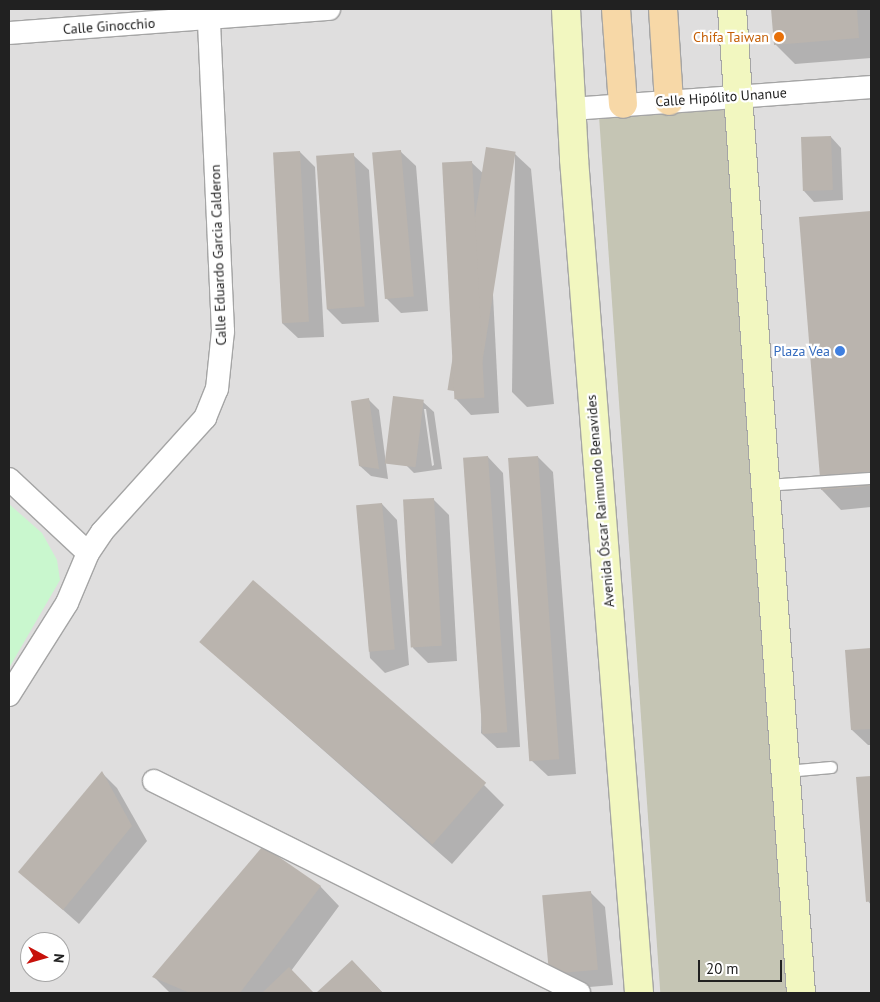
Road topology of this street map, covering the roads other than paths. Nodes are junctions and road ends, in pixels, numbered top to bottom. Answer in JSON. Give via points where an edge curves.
{"nodes":[{"id":1,"x":329,"y":9,"type":"edge"},
{"id":2,"x":566,"y":9,"type":"edge"},
{"id":3,"x":616,"y":9,"type":"edge"},
{"id":4,"x":663,"y":9,"type":"edge"},
{"id":5,"x":732,"y":9,"type":"edge"},
{"id":6,"x":208,"y":18,"type":"junction"},
{"id":7,"x":9,"y":33,"type":"edge"},
{"id":8,"x":871,"y":87,"type":"edge"},
{"id":9,"x":738,"y":96,"type":"junction"},
{"id":10,"x":669,"y":101,"type":"junction"},
{"id":11,"x":623,"y":104,"type":"junction"},
{"id":12,"x":572,"y":109,"type":"junction"},
{"id":13,"x":871,"y":478,"type":"edge"},
{"id":14,"x":9,"y":479,"type":"edge"},
{"id":15,"x":765,"y":485,"type":"junction"},
{"id":16,"x":88,"y":553,"type":"junction"},
{"id":17,"x":9,"y":695,"type":"edge"},
{"id":18,"x":831,"y":768,"type":"dead end"},
{"id":19,"x":785,"y":771,"type":"junction"},
{"id":20,"x":154,"y":781,"type":"dead end"},
{"id":21,"x":580,"y":993,"type":"edge"},
{"id":22,"x":639,"y":993,"type":"edge"},
{"id":23,"x":801,"y":993,"type":"edge"}],
"edges":[{"from":1,"to":6,"type":"street","name":"Calle Ginocchio"},
{"from":2,"to":12,"type":"main road","name":"Avenida Óscar Raimundo Benavides"},
{"from":3,"to":11,"type":"main road"},
{"from":4,"to":10,"type":"main road"},
{"from":5,"to":9,"type":"main road"},
{"from":6,"to":7,"type":"street","name":"Calle Ginocchio"},
{"from":6,"to":16,"type":"street","name":"Calle Eduardo Garcia Calderon","via":[[223,331],[217,389],[205,418],[102,532]]},
{"from":8,"to":9,"type":"street","name":"Calle Hipólito Unanue"},
{"from":9,"to":10,"type":"street","name":"Calle Hipólito Unanue"},
{"from":9,"to":15,"type":"main road"},
{"from":10,"to":11,"type":"street","name":"Calle Hipólito Unanue"},
{"from":11,"to":12,"type":"street","name":"Calle Hipólito Unanue"},
{"from":12,"to":22,"type":"main road","name":"Avenida Óscar Raimundo Benavides"},
{"from":13,"to":15,"type":"lane"},
{"from":14,"to":16,"type":"street"},
{"from":15,"to":19,"type":"main road"},
{"from":16,"to":17,"type":"street","name":"Calle Eduardo Garcia Calderon","via":[[67,603]]},
{"from":18,"to":19,"type":"lane"},
{"from":19,"to":23,"type":"main road"},
{"from":20,"to":21,"type":"street"}]}
